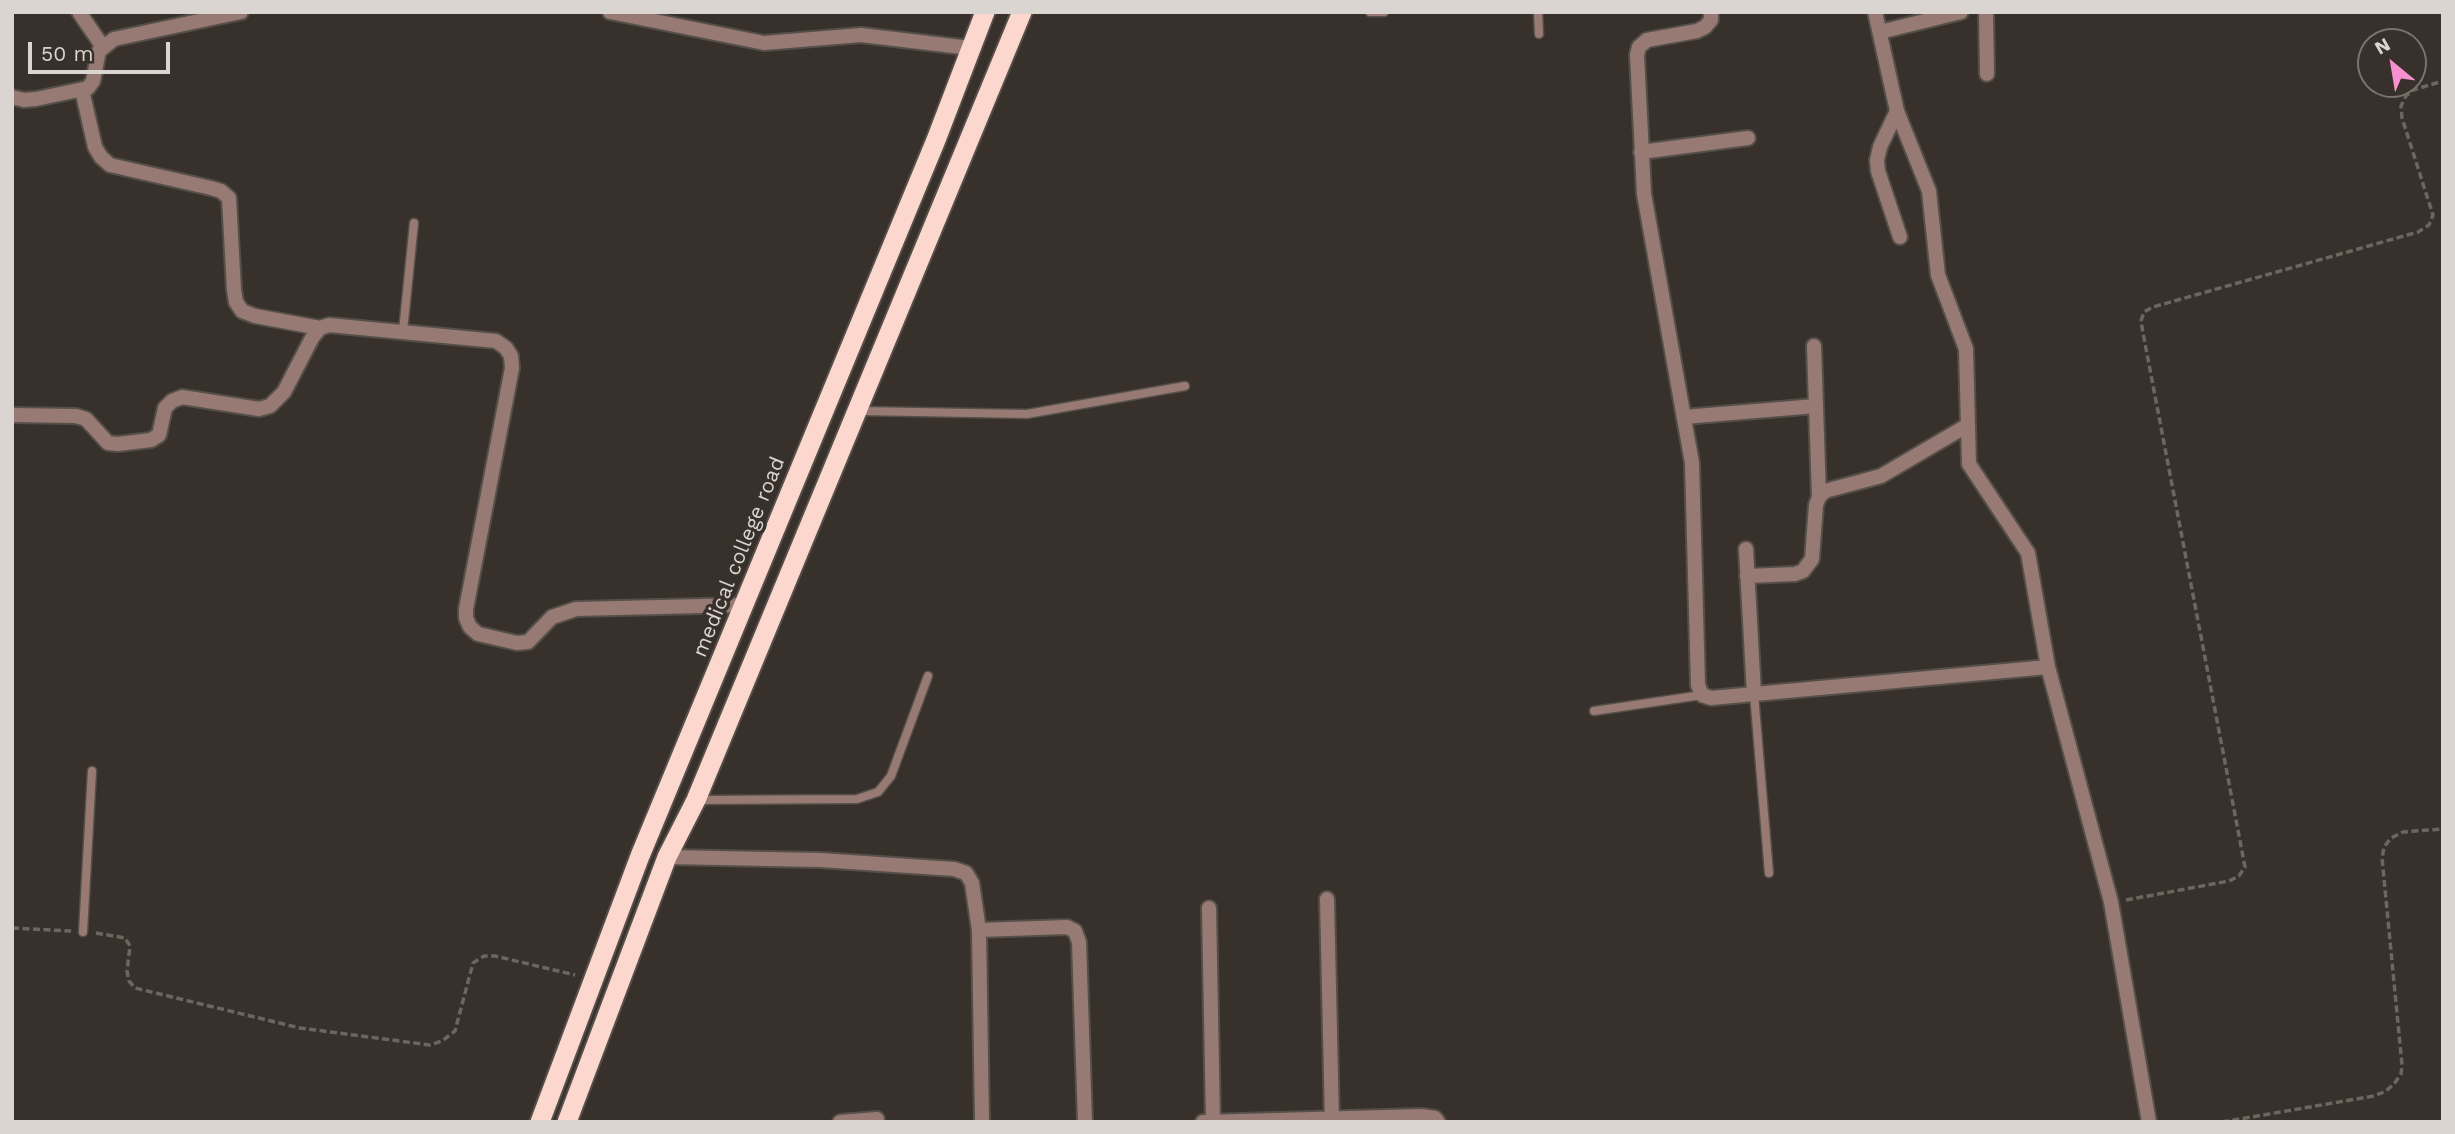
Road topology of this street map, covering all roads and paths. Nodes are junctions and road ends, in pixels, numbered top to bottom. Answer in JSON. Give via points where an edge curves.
{"nodes":[{"id":1,"x":79,"y":12,"type":"edge"},
{"id":2,"x":235,"y":12,"type":"edge"},
{"id":3,"x":241,"y":12,"type":"edge"},
{"id":4,"x":610,"y":12,"type":"edge"},
{"id":5,"x":985,"y":12,"type":"edge"},
{"id":6,"x":1022,"y":12,"type":"edge"},
{"id":7,"x":1370,"y":12,"type":"edge"},
{"id":8,"x":1384,"y":12,"type":"edge"},
{"id":9,"x":1538,"y":12,"type":"edge"},
{"id":10,"x":1711,"y":12,"type":"edge"},
{"id":11,"x":1875,"y":12,"type":"edge"},
{"id":12,"x":1961,"y":12,"type":"edge"},
{"id":13,"x":1986,"y":12,"type":"edge"},
{"id":14,"x":1880,"y":32,"type":"junction"},
{"id":15,"x":1539,"y":34,"type":"dead end"},
{"id":16,"x":103,"y":47,"type":"junction"},
{"id":17,"x":970,"y":48,"type":"junction"},
{"id":18,"x":1987,"y":74,"type":"dead end"},
{"id":19,"x":2443,"y":81,"type":"edge"},
{"id":20,"x":82,"y":90,"type":"junction"},
{"id":21,"x":12,"y":97,"type":"edge"},
{"id":22,"x":1897,"y":111,"type":"junction"},
{"id":23,"x":1748,"y":138,"type":"dead end"},
{"id":24,"x":1641,"y":152,"type":"junction"},
{"id":25,"x":414,"y":223,"type":"dead end"},
{"id":26,"x":1899,"y":237,"type":"dead end"},
{"id":27,"x":320,"y":328,"type":"junction"},
{"id":28,"x":403,"y":331,"type":"junction"},
{"id":29,"x":1814,"y":346,"type":"dead end"},
{"id":30,"x":1185,"y":386,"type":"dead end"},
{"id":31,"x":1816,"y":406,"type":"junction"},
{"id":32,"x":857,"y":411,"type":"junction"},
{"id":33,"x":12,"y":415,"type":"edge"},
{"id":34,"x":1684,"y":417,"type":"junction"},
{"id":35,"x":1968,"y":425,"type":"junction"},
{"id":36,"x":1819,"y":497,"type":"junction"},
{"id":37,"x":1745,"y":549,"type":"dead end"},
{"id":38,"x":1747,"y":576,"type":"junction"},
{"id":39,"x":744,"y":605,"type":"junction"},
{"id":40,"x":2048,"y":667,"type":"junction"},
{"id":41,"x":928,"y":676,"type":"dead end"},
{"id":42,"x":1703,"y":695,"type":"junction"},
{"id":43,"x":1754,"y":695,"type":"junction"},
{"id":44,"x":1594,"y":711,"type":"dead end"},
{"id":45,"x":92,"y":771,"type":"dead end"},
{"id":46,"x":696,"y":800,"type":"junction"},
{"id":47,"x":2443,"y":829,"type":"edge"},
{"id":48,"x":667,"y":856,"type":"junction"},
{"id":49,"x":1769,"y":873,"type":"dead end"},
{"id":50,"x":1327,"y":899,"type":"dead end"},
{"id":51,"x":2111,"y":902,"type":"junction"},
{"id":52,"x":622,"y":904,"type":"junction"},
{"id":53,"x":648,"y":908,"type":"junction"},
{"id":54,"x":1209,"y":908,"type":"dead end"},
{"id":55,"x":12,"y":928,"type":"edge"},
{"id":56,"x":979,"y":930,"type":"junction"},
{"id":57,"x":83,"y":932,"type":"junction"},
{"id":58,"x":594,"y":979,"type":"junction"},
{"id":59,"x":877,"y":1119,"type":"dead end"},
{"id":60,"x":1332,"y":1120,"type":"edge"},
{"id":61,"x":540,"y":1122,"type":"edge"},
{"id":62,"x":567,"y":1122,"type":"edge"},
{"id":63,"x":840,"y":1122,"type":"edge"},
{"id":64,"x":982,"y":1122,"type":"edge"},
{"id":65,"x":1085,"y":1122,"type":"edge"},
{"id":66,"x":1203,"y":1122,"type":"edge"},
{"id":67,"x":1213,"y":1122,"type":"edge"},
{"id":68,"x":1438,"y":1122,"type":"edge"},
{"id":69,"x":2149,"y":1122,"type":"edge"},
{"id":70,"x":2222,"y":1122,"type":"edge"}],
"edges":[{"from":1,"to":16,"type":"street"},
{"from":2,"to":3,"type":"street"},
{"from":2,"to":16,"type":"street","via":[[114,39]]},
{"from":4,"to":17,"type":"street","via":[[764,43],[861,35]]},
{"from":5,"to":17,"type":"highway","name":"medical college road"},
{"from":6,"to":32,"type":"highway"},
{"from":7,"to":8,"type":"lane"},
{"from":9,"to":15,"type":"lane"},
{"from":10,"to":24,"type":"street","via":[[1712,20],[1697,31],[1647,40],[1639,47]]},
{"from":11,"to":14,"type":"street"},
{"from":12,"to":14,"type":"street"},
{"from":13,"to":18,"type":"street"},
{"from":14,"to":22,"type":"street"},
{"from":16,"to":20,"type":"street","via":[[93,81]]},
{"from":17,"to":39,"type":"highway","name":"medical college road"},
{"from":19,"to":51,"type":"path","via":[[2413,90],[2401,106],[2433,215],[2429,225],[2144,312],[2143,333],[2245,867],[2229,881]]},
{"from":20,"to":21,"type":"street","via":[[36,99]]},
{"from":20,"to":27,"type":"street","via":[[95,147],[110,165],[221,191],[229,198],[234,290],[242,311]]},
{"from":22,"to":26,"type":"street","via":[[1877,160]]},
{"from":22,"to":35,"type":"street","via":[[1929,191],[1938,275],[1965,349]]},
{"from":23,"to":24,"type":"street"},
{"from":24,"to":34,"type":"street","via":[[1644,194]]},
{"from":25,"to":28,"type":"lane"},
{"from":27,"to":28,"type":"street","via":[[340,324]]},
{"from":27,"to":33,"type":"street","via":[[277,401],[259,410],[182,397],[165,408],[159,435],[118,444],[108,443],[86,419],[76,416]]},
{"from":28,"to":39,"type":"street","via":[[496,341],[511,356],[466,609],[470,627],[478,634],[528,642],[552,617],[576,609]]},
{"from":29,"to":31,"type":"street"},
{"from":30,"to":32,"type":"lane","via":[[1027,414]]},
{"from":31,"to":34,"type":"street"},
{"from":31,"to":36,"type":"street"},
{"from":32,"to":46,"type":"highway"},
{"from":34,"to":42,"type":"street","via":[[1693,474],[1698,685]]},
{"from":35,"to":36,"type":"street","via":[[1881,476],[1825,491]]},
{"from":35,"to":40,"type":"street","via":[[1969,464],[2028,553]]},
{"from":36,"to":38,"type":"street","via":[[1808,567],[1796,574]]},
{"from":37,"to":38,"type":"street"},
{"from":38,"to":43,"type":"street"},
{"from":39,"to":52,"type":"highway","name":"medical college road"},
{"from":40,"to":43,"type":"street"},
{"from":40,"to":51,"type":"street"},
{"from":41,"to":46,"type":"lane","via":[[891,776],[878,792],[857,799]]},
{"from":42,"to":43,"type":"street"},
{"from":42,"to":44,"type":"lane"},
{"from":43,"to":49,"type":"lane"},
{"from":45,"to":57,"type":"lane"},
{"from":46,"to":48,"type":"highway"},
{"from":47,"to":70,"type":"path","via":[[2403,832],[2384,847],[2402,1065],[2394,1084],[2374,1096]]},
{"from":48,"to":53,"type":"highway"},
{"from":48,"to":56,"type":"street","via":[[954,869],[966,873],[972,883]]},
{"from":50,"to":60,"type":"street"},
{"from":51,"to":69,"type":"street"},
{"from":52,"to":53,"type":"highway"},
{"from":52,"to":58,"type":"highway","name":"medical college road"},
{"from":53,"to":62,"type":"highway"},
{"from":54,"to":67,"type":"street"},
{"from":55,"to":57,"type":"path"},
{"from":56,"to":64,"type":"street"},
{"from":56,"to":65,"type":"street","via":[[1067,927],[1075,932]]},
{"from":57,"to":58,"type":"path","via":[[125,938],[130,946],[129,981],[135,988],[300,1028],[430,1045],[455,1031],[473,963],[484,956]]},
{"from":58,"to":61,"type":"highway","name":"medical college road"},
{"from":59,"to":63,"type":"street"},
{"from":60,"to":67,"type":"street"},
{"from":60,"to":68,"type":"street","via":[[1422,1116]]},
{"from":66,"to":67,"type":"street"}]}
